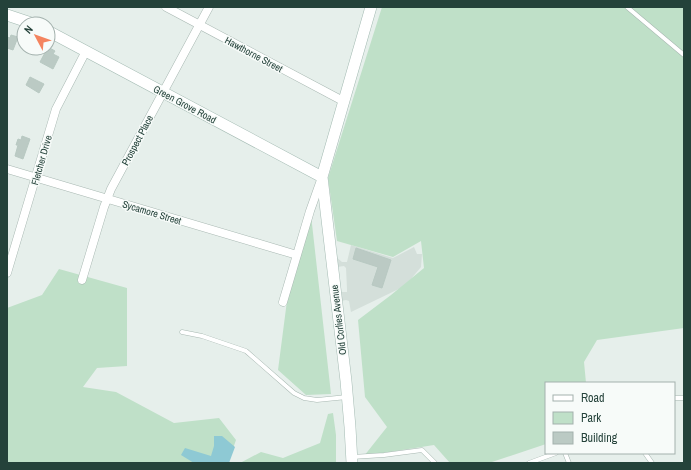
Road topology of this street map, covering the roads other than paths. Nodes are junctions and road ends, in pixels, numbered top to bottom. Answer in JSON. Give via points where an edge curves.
{"nodes":[{"id":1,"x":166,"y":7,"type":"edge"},
{"id":2,"x":209,"y":7,"type":"edge"},
{"id":3,"x":372,"y":7,"type":"edge"},
{"id":4,"x":627,"y":7,"type":"edge"},
{"id":5,"x":199,"y":25,"type":"junction"},
{"id":6,"x":56,"y":35,"type":"edge"},
{"id":7,"x":86,"y":51,"type":"junction"},
{"id":8,"x":684,"y":56,"type":"edge"},
{"id":9,"x":163,"y":92,"type":"junction"},
{"id":10,"x":343,"y":101,"type":"junction"},
{"id":11,"x":7,"y":169,"type":"edge"},
{"id":12,"x":36,"y":177,"type":"junction"},
{"id":13,"x":322,"y":177,"type":"junction"},
{"id":14,"x":107,"y":199,"type":"junction"},
{"id":15,"x":297,"y":255,"type":"junction"},
{"id":16,"x":7,"y":273,"type":"edge"},
{"id":17,"x":82,"y":280,"type":"dead end"},
{"id":18,"x":284,"y":302,"type":"dead end"},
{"id":19,"x":182,"y":332,"type":"dead end"},
{"id":20,"x":347,"y":397,"type":"junction"},
{"id":21,"x":553,"y":454,"type":"edge"},
{"id":22,"x":646,"y":454,"type":"edge"},
{"id":23,"x":352,"y":460,"type":"edge"},
{"id":24,"x":435,"y":463,"type":"edge"},
{"id":25,"x":529,"y":463,"type":"edge"},
{"id":26,"x":652,"y":463,"type":"edge"}],
"edges":[{"from":1,"to":5,"type":"street","name":"Hawthorne Street"},
{"from":2,"to":5,"type":"street","name":"Prospect Place"},
{"from":3,"to":10,"type":"street","name":"Old Corlies Avenue"},
{"from":4,"to":8,"type":"lane"},
{"from":5,"to":9,"type":"street","name":"Prospect Place"},
{"from":5,"to":10,"type":"street","name":"Hawthorne Street"},
{"from":6,"to":7,"type":"street","name":"Green Grove Road"},
{"from":7,"to":9,"type":"street","name":"Green Grove Road"},
{"from":7,"to":12,"type":"street","name":"Fletcher Drive","via":[[56,109]]},
{"from":9,"to":13,"type":"street","name":"Green Grove Road"},
{"from":9,"to":14,"type":"street","name":"Prospect Place"},
{"from":10,"to":13,"type":"street","name":"Old Corlies Avenue"},
{"from":11,"to":12,"type":"street","name":"Sycamore Street"},
{"from":12,"to":14,"type":"street","name":"Sycamore Street"},
{"from":12,"to":16,"type":"street","name":"Fletcher Drive"},
{"from":13,"to":15,"type":"street","name":"Old Corlies Avenue"},
{"from":13,"to":20,"type":"street","name":"Old Corlies Avenue"},
{"from":14,"to":15,"type":"street","name":"Sycamore Street"},
{"from":14,"to":17,"type":"street","name":"Prospect Place"},
{"from":15,"to":18,"type":"street","name":"Old Corlies Avenue"},
{"from":19,"to":20,"type":"lane","via":[[246,351],[294,393],[304,398],[317,400]]},
{"from":20,"to":23,"type":"street","name":"Old Corlies Avenue"},
{"from":21,"to":25,"type":"lane"},
{"from":22,"to":26,"type":"lane"},
{"from":23,"to":24,"type":"lane","via":[[422,450]]}]}
